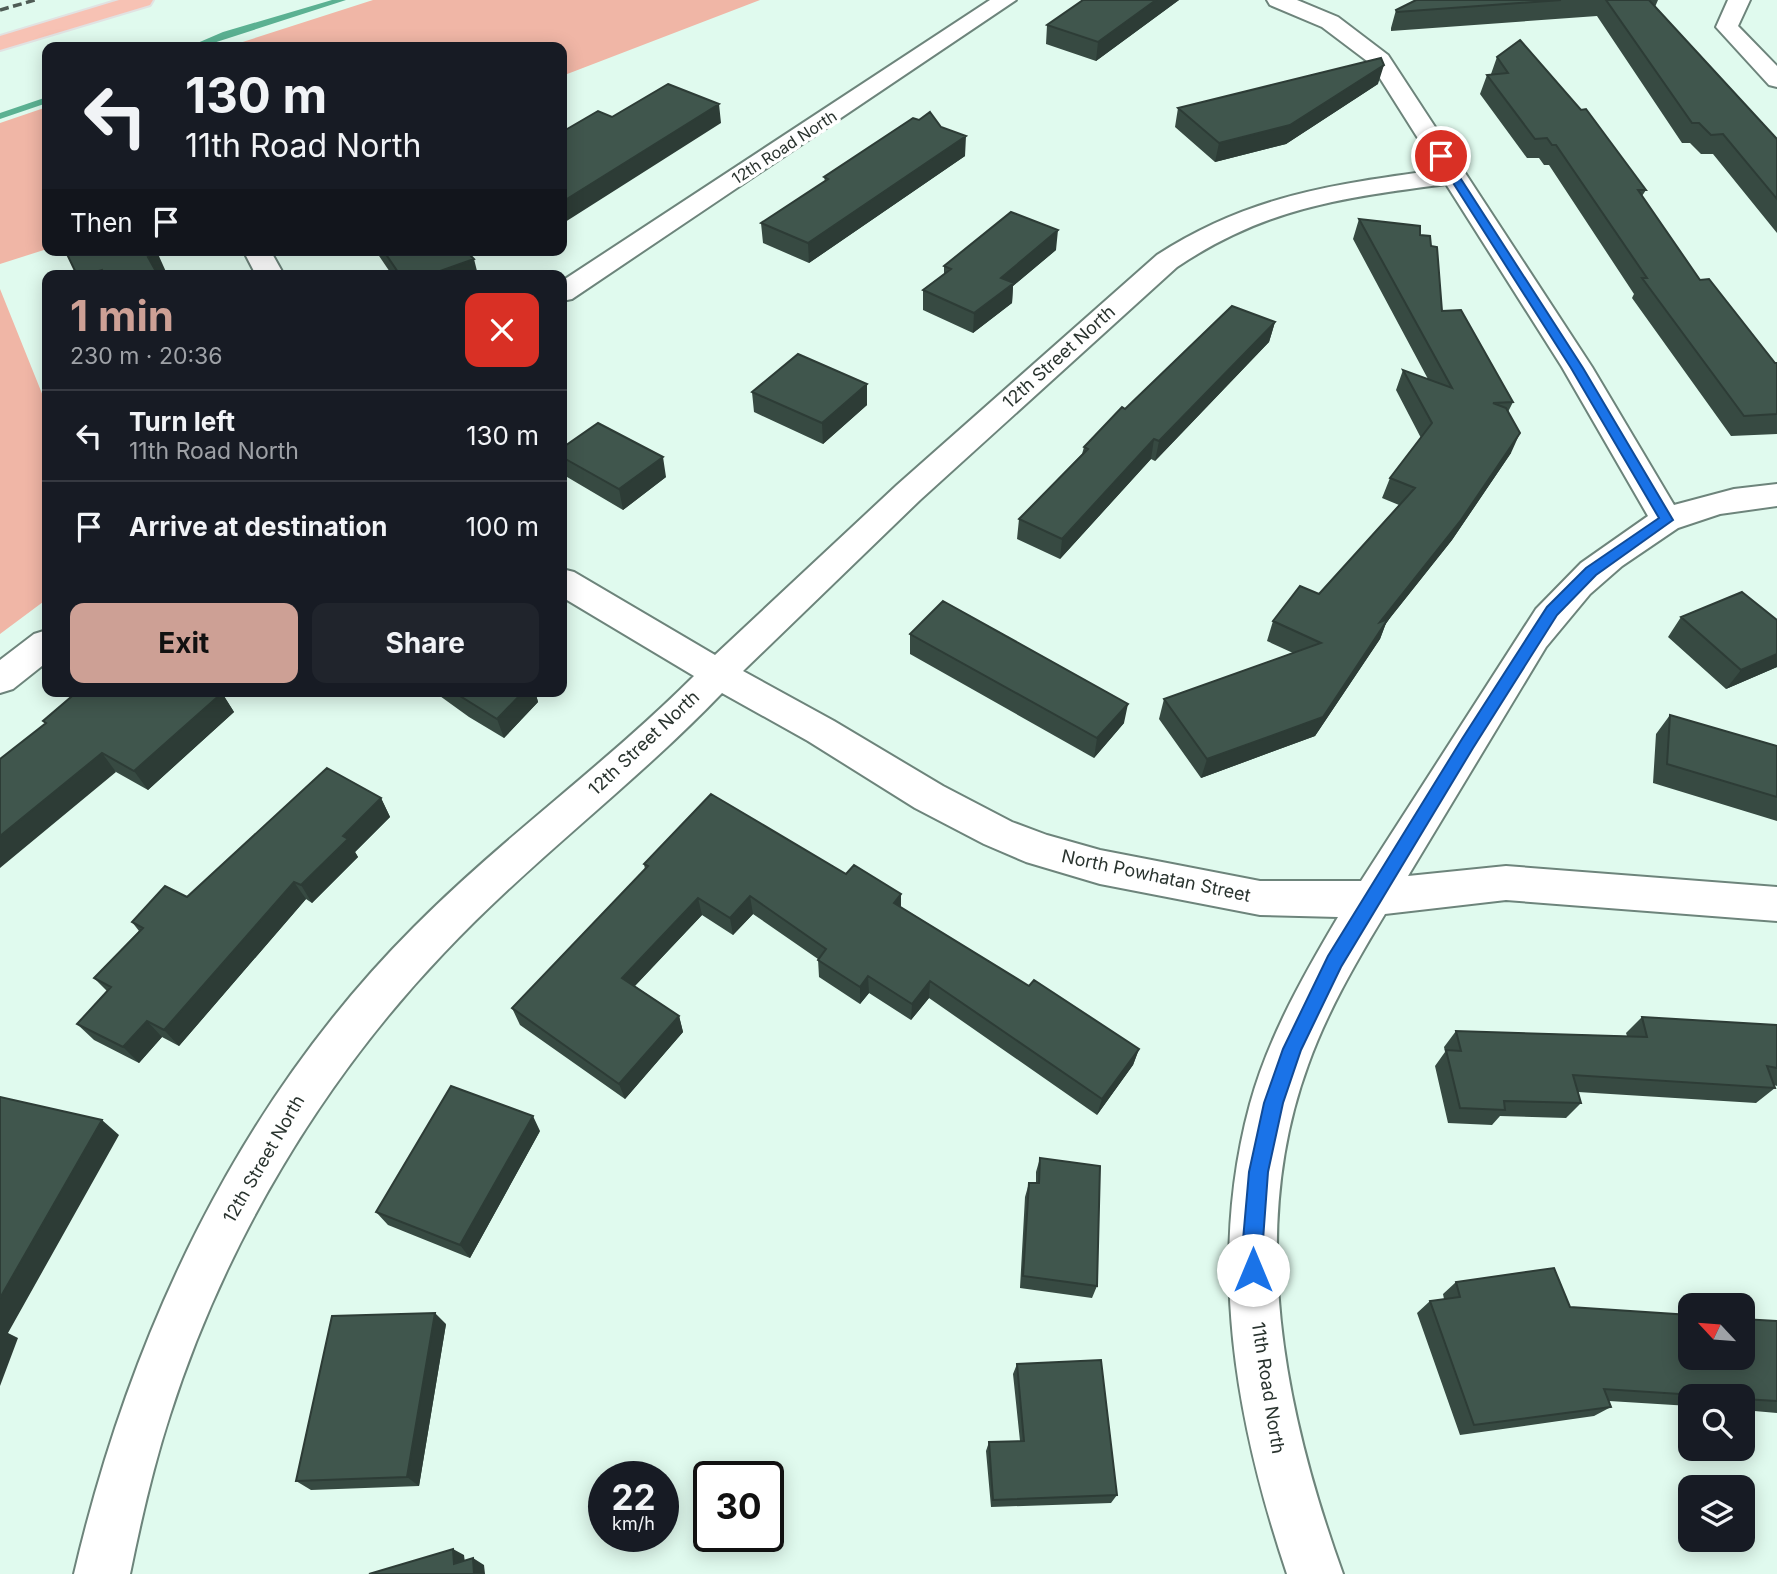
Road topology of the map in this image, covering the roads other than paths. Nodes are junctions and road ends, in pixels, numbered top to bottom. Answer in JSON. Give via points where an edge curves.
{"nodes":[{"id":1,"x":142,"y":0,"type":"edge"},
{"id":2,"x":1005,"y":0,"type":"edge"},
{"id":3,"x":1278,"y":0,"type":"edge"},
{"id":4,"x":1739,"y":0,"type":"edge"},
{"id":5,"x":0,"y":43,"type":"edge"},
{"id":6,"x":1777,"y":80,"type":"edge"},
{"id":7,"x":1453,"y":175,"type":"junction"},
{"id":8,"x":567,"y":290,"type":"edge"},
{"id":9,"x":1777,"y":495,"type":"edge"},
{"id":10,"x":1666,"y":520,"type":"junction"},
{"id":11,"x":567,"y":584,"type":"edge"},
{"id":12,"x":42,"y":647,"type":"edge"},
{"id":13,"x":718,"y":674,"type":"junction"},
{"id":14,"x":0,"y":679,"type":"edge"},
{"id":15,"x":1372,"y":898,"type":"junction"},
{"id":16,"x":1777,"y":904,"type":"edge"},
{"id":17,"x":102,"y":1574,"type":"edge"},
{"id":18,"x":1315,"y":1574,"type":"edge"}],
"edges":[{"from":1,"to":5,"type":"highway"},
{"from":2,"to":8,"type":"street","name":"12th Road North"},
{"from":3,"to":7,"type":"street","via":[[1330,22],[1380,60]]},
{"from":4,"to":6,"type":"street","via":[[1727,27]]},
{"from":7,"to":10,"type":"street","via":[[1577,368]]},
{"from":7,"to":13,"type":"street","name":"12th Street North","via":[[1277,205],[1193,242],[969,439]]},
{"from":9,"to":10,"type":"street","name":"11th Road North","via":[[1731,499]]},
{"from":10,"to":15,"type":"street","name":"11th Road North","via":[[1591,572],[1552,611]]},
{"from":11,"to":13,"type":"street","name":"North Powhatan Street"},
{"from":12,"to":14,"type":"street"},
{"from":13,"to":15,"type":"street","name":"North Powhatan Street","via":[[943,805],[1040,850],[1100,867],[1260,898]]},
{"from":13,"to":17,"type":"street","name":"12th Street North","via":[[451,918],[398,973],[299,1097],[235,1206],[159,1374],[131,1456]]},
{"from":15,"to":16,"type":"street","name":"North Powhatan Street","via":[[1506,883]]},
{"from":15,"to":18,"type":"street","name":"11th Road North","via":[[1319,990],[1287,1062],[1265,1138],[1253,1233],[1255,1307],[1273,1432]]}]}
